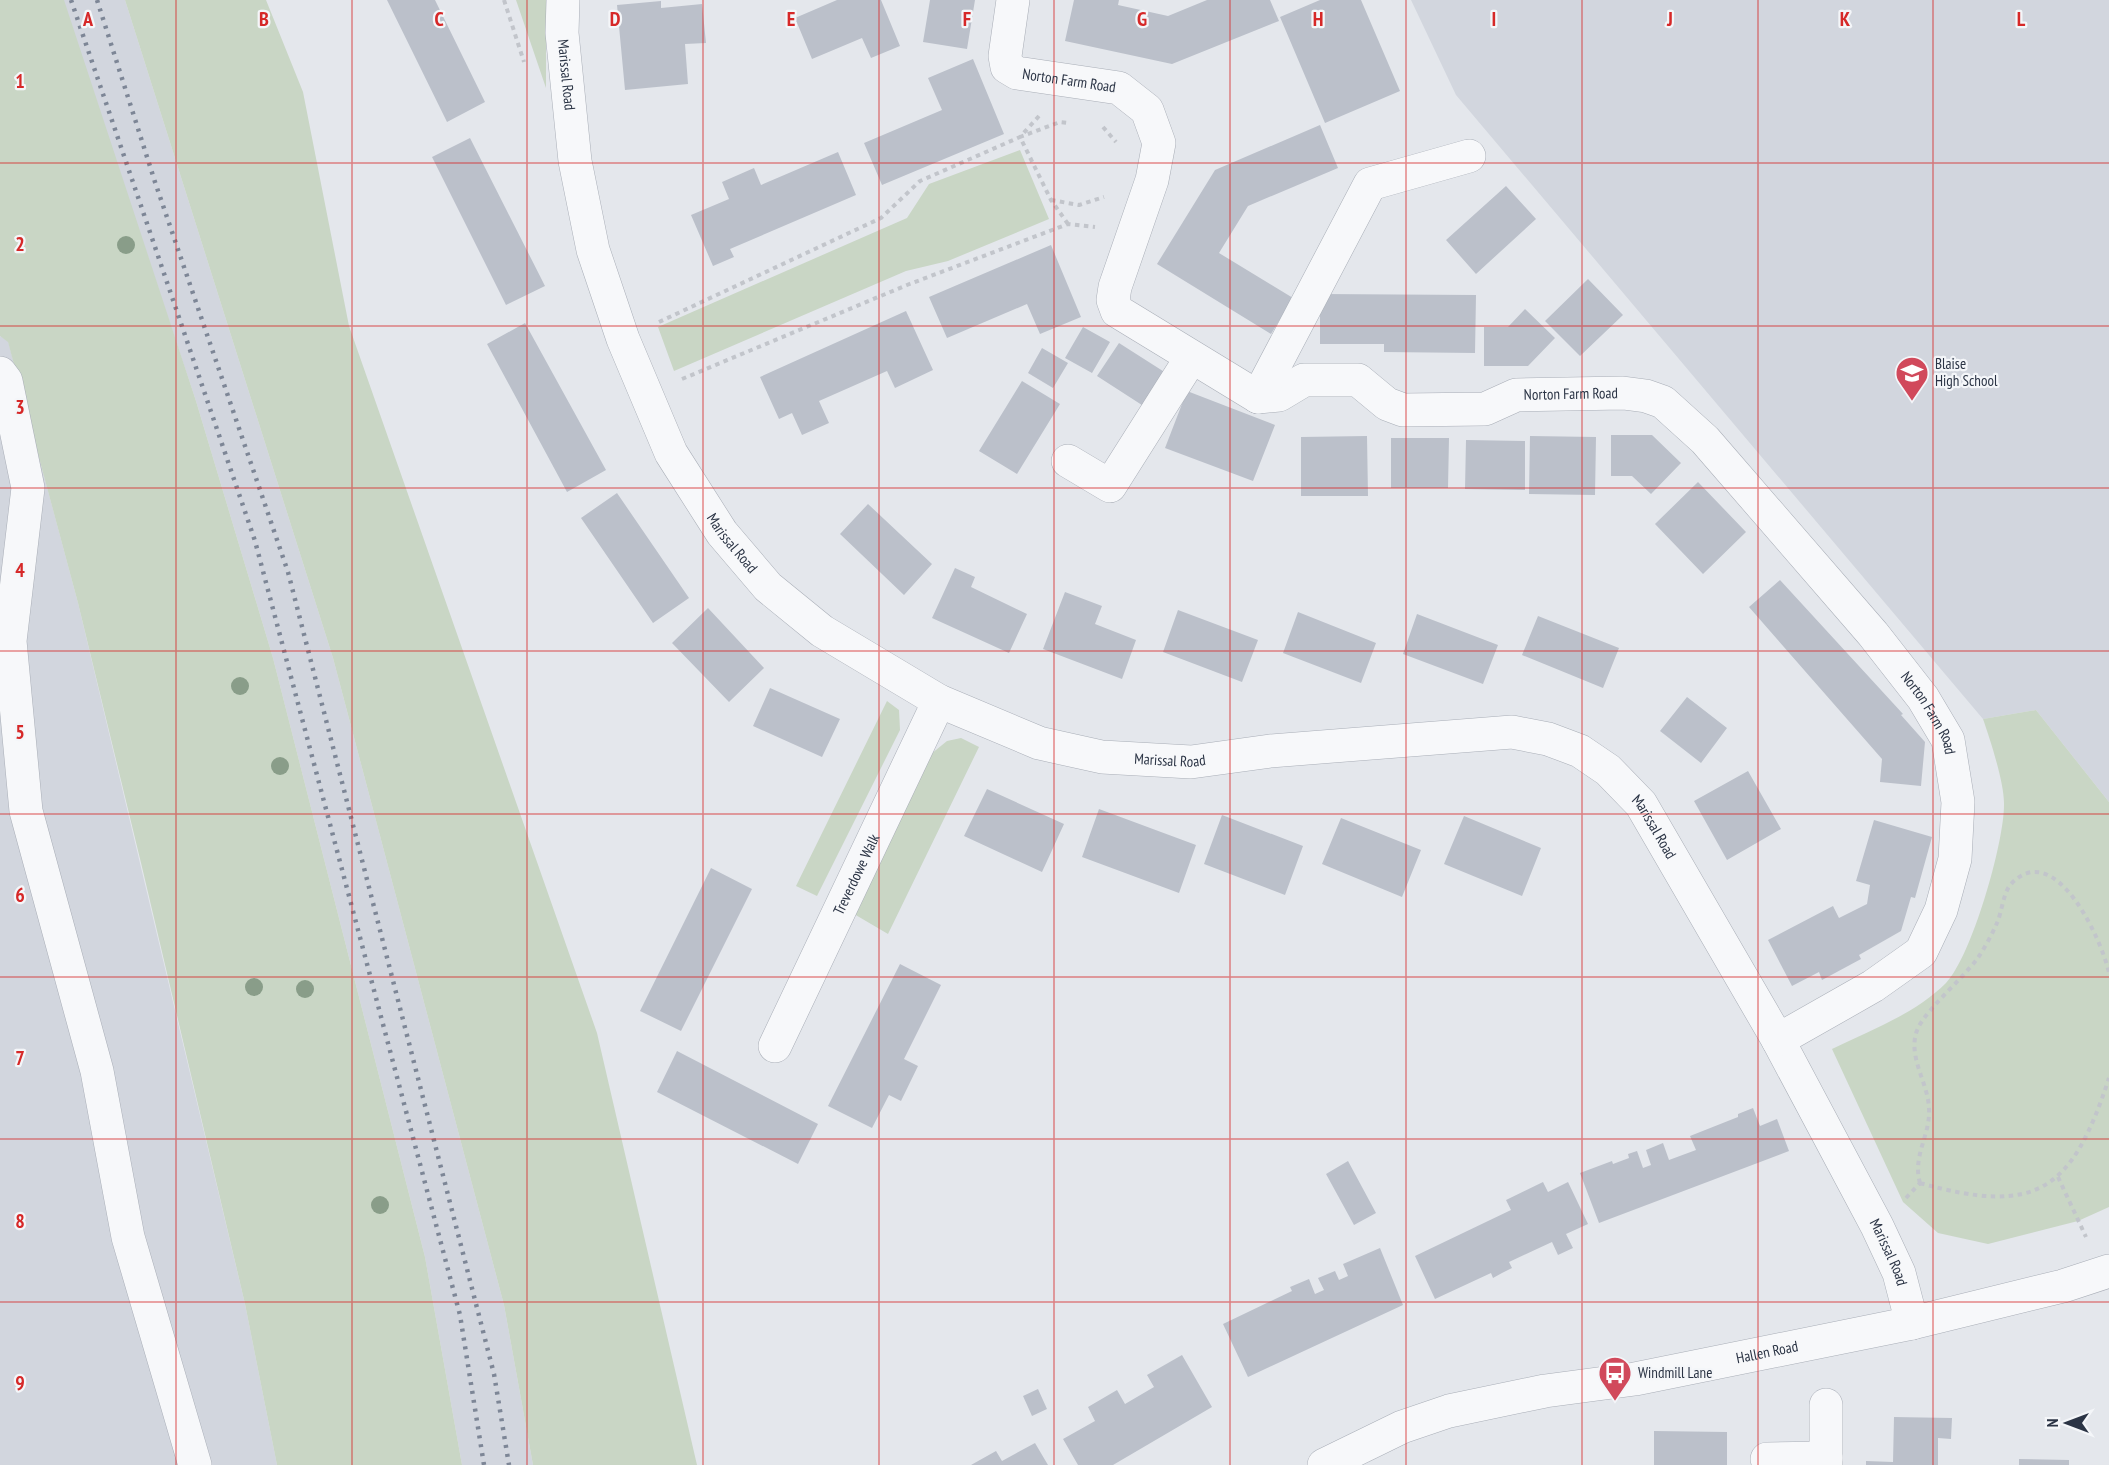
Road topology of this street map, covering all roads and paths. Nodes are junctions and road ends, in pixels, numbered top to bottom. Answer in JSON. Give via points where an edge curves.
{"nodes":[{"id":1,"x":562,"y":0,"type":"edge"},
{"id":2,"x":1013,"y":0,"type":"edge"},
{"id":3,"x":1042,"y":111,"type":"dead end"},
{"id":4,"x":1080,"y":123,"type":"dead end"},
{"id":5,"x":1100,"y":124,"type":"dead end"},
{"id":6,"x":1020,"y":137,"type":"junction"},
{"id":7,"x":1118,"y":144,"type":"dead end"},
{"id":8,"x":1469,"y":156,"type":"dead end"},
{"id":9,"x":1109,"y":191,"type":"dead end"},
{"id":10,"x":1051,"y":200,"type":"junction"},
{"id":11,"x":1137,"y":221,"type":"junction"},
{"id":12,"x":1068,"y":225,"type":"junction"},
{"id":13,"x":623,"y":339,"type":"junction"},
{"id":14,"x":1191,"y":358,"type":"junction"},
{"id":15,"x":0,"y":373,"type":"edge"},
{"id":16,"x":646,"y":394,"type":"junction"},
{"id":17,"x":1258,"y":397,"type":"junction"},
{"id":18,"x":1068,"y":461,"type":"dead end"},
{"id":19,"x":939,"y":701,"type":"junction"},
{"id":20,"x":2109,"y":973,"type":"edge"},
{"id":21,"x":1778,"y":1040,"type":"junction"},
{"id":22,"x":776,"y":1046,"type":"dead end"},
{"id":23,"x":2109,"y":1078,"type":"edge"},
{"id":24,"x":2058,"y":1177,"type":"junction"},
{"id":25,"x":2107,"y":1272,"type":"edge"},
{"id":26,"x":1912,"y":1323,"type":"junction"},
{"id":27,"x":1826,"y":1405,"type":"dead end"},
{"id":28,"x":1767,"y":1459,"type":"dead end"},
{"id":29,"x":1826,"y":1462,"type":"edge"},
{"id":30,"x":195,"y":1465,"type":"edge"},
{"id":31,"x":1324,"y":1465,"type":"edge"}],
"edges":[{"from":1,"to":13,"type":"street","name":"Marissal Road","via":[[575,161],[593,250]]},
{"from":2,"to":11,"type":"street","name":"Norton Farm Road","via":[[1005,56],[1008,67],[1017,73],[1119,88],[1147,110],[1159,143],[1152,180]]},
{"from":3,"to":6,"type":"path"},
{"from":4,"to":6,"type":"path","via":[[1060,122]]},
{"from":5,"to":7,"type":"path"},
{"from":6,"to":10,"type":"path"},
{"from":6,"to":13,"type":"path","via":[[920,182],[881,218]]},
{"from":8,"to":17,"type":"street","via":[[1370,184]]},
{"from":9,"to":10,"type":"path","via":[[1104,198],[1078,205]]},
{"from":10,"to":12,"type":"path"},
{"from":11,"to":12,"type":"path","via":[[1100,227]]},
{"from":11,"to":14,"type":"street","name":"Norton Farm Road","via":[[1115,287],[1113,300],[1117,311]]},
{"from":12,"to":16,"type":"path","via":[[907,285]]},
{"from":13,"to":16,"type":"street","name":"Marissal Road"},
{"from":14,"to":17,"type":"street","name":"Norton Farm Road"},
{"from":14,"to":18,"type":"street","via":[[1110,486]]},
{"from":15,"to":30,"type":"street","via":[[6,381],[28,488],[10,641],[26,811],[97,1071],[128,1237]]},
{"from":16,"to":19,"type":"street","name":"Marissal Road","via":[[677,463],[722,533],[768,587],[822,631]]},
{"from":17,"to":21,"type":"street","name":"Norton Farm Road","via":[[1279,395],[1304,380],[1358,380],[1387,404],[1403,410],[1485,409],[1516,395],[1623,393],[1663,402],[1705,440],[1873,634],[1923,698],[1948,740],[1958,802],[1955,859],[1941,910],[1921,952],[1873,986]]},
{"from":19,"to":21,"type":"street","name":"Marissal Road","via":[[1039,743],[1102,757],[1191,762],[1270,751],[1512,732],[1580,751],[1608,770],[1641,804]]},
{"from":19,"to":22,"type":"street","name":"Treverdowe Walk"},
{"from":20,"to":24,"type":"path","via":[[2094,930],[2061,883],[2041,872],[2025,874],[2009,885],[1997,923],[1978,957],[1918,1028],[1915,1053],[1930,1120],[1916,1171],[1920,1183],[1965,1195],[2005,1198],[2042,1188]]},
{"from":21,"to":26,"type":"street","name":"Marissal Road","via":[[1877,1226],[1899,1273]]},
{"from":23,"to":24,"type":"path","via":[[2090,1132]]},
{"from":24,"to":25,"type":"path"},
{"from":25,"to":26,"type":"street","name":"Hallen Road"},
{"from":26,"to":31,"type":"street","name":"Hallen Road","via":[[1635,1379],[1545,1391],[1449,1411],[1402,1427]]},
{"from":27,"to":29,"type":"street"},
{"from":28,"to":29,"type":"street"}]}
